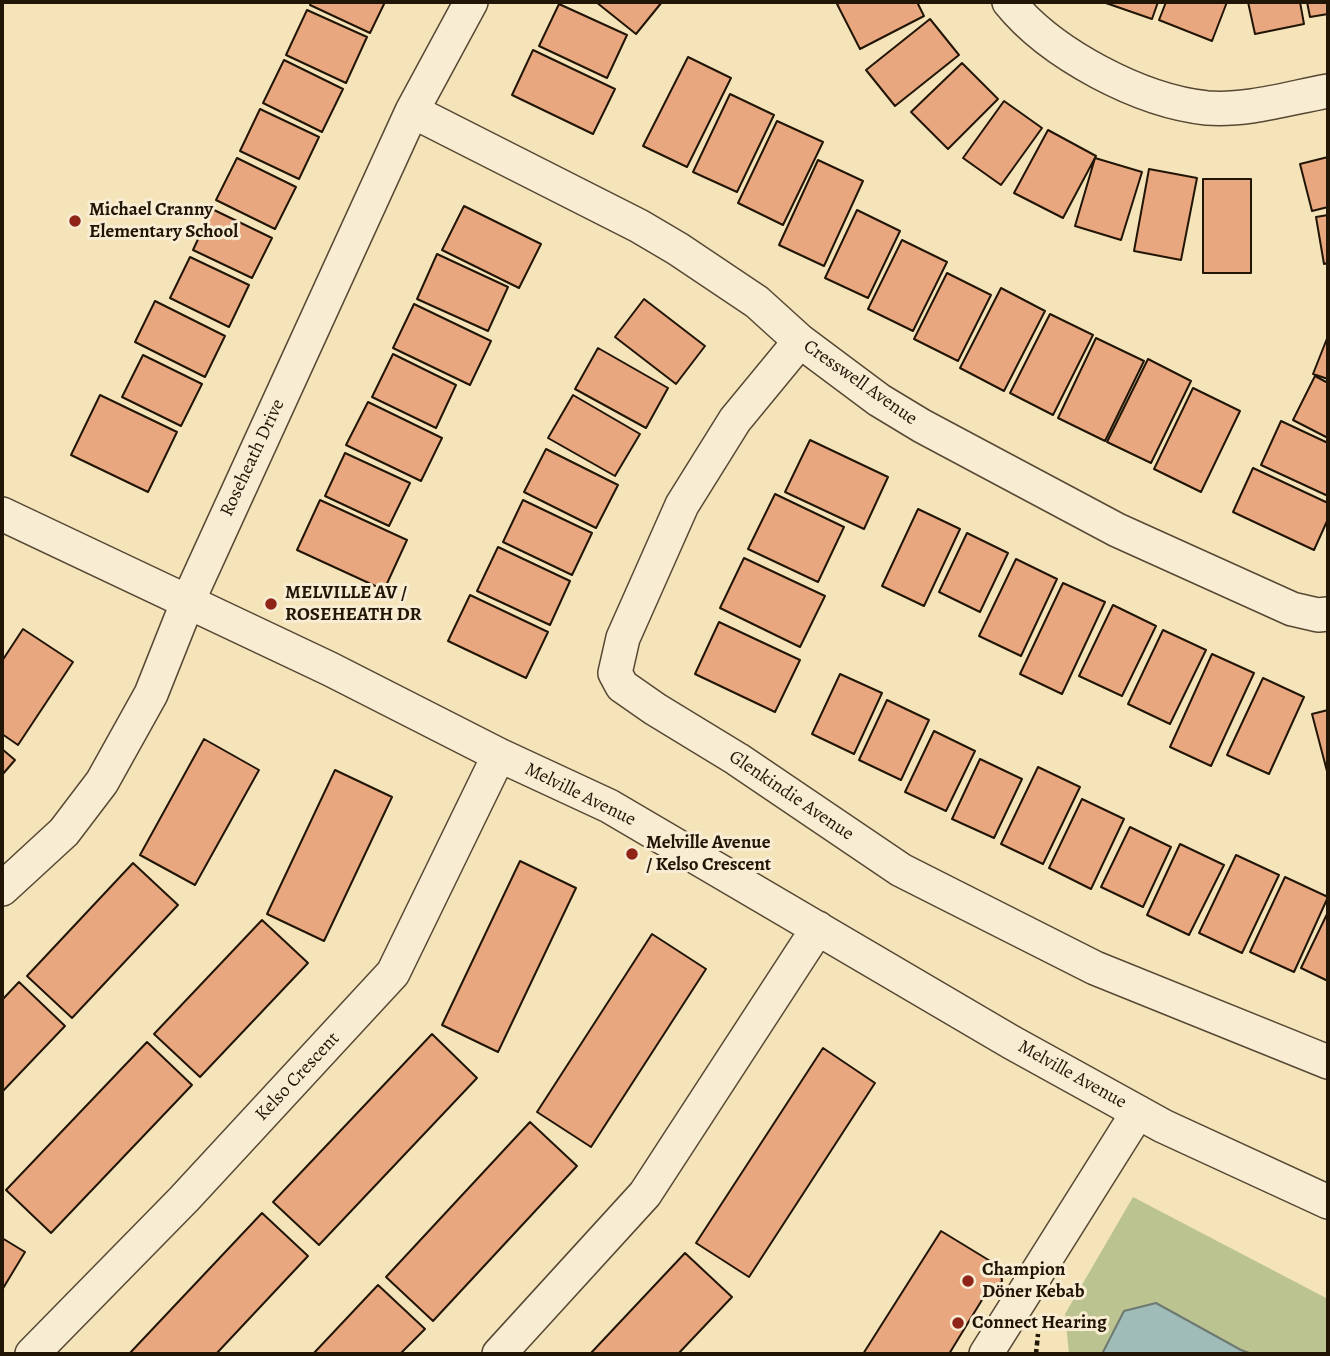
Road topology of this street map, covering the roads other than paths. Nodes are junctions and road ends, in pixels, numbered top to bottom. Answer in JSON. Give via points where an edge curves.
{"nodes":[{"id":1,"x":471,"y":2,"type":"edge"},
{"id":2,"x":1009,"y":2,"type":"edge"},
{"id":3,"x":1328,"y":91,"type":"edge"},
{"id":4,"x":412,"y":111,"type":"junction"},
{"id":5,"x":800,"y":341,"type":"junction"},
{"id":6,"x":2,"y":514,"type":"edge"},
{"id":7,"x":187,"y":601,"type":"junction"},
{"id":8,"x":1328,"y":614,"type":"edge"},
{"id":9,"x":499,"y":755,"type":"junction"},
{"id":10,"x":2,"y":889,"type":"edge"},
{"id":11,"x":818,"y":928,"type":"junction"},
{"id":12,"x":1328,"y":1062,"type":"edge"},
{"id":13,"x":1138,"y":1112,"type":"junction"},
{"id":14,"x":1328,"y":1202,"type":"edge"},
{"id":15,"x":32,"y":1354,"type":"edge"},
{"id":16,"x":499,"y":1354,"type":"edge"},
{"id":17,"x":986,"y":1354,"type":"edge"}],
"edges":[{"from":1,"to":4,"type":"street","name":"Roseheath Drive"},
{"from":2,"to":3,"type":"street","via":[[1073,58],[1167,101],[1209,108],[1259,105]]},
{"from":4,"to":5,"type":"street","name":"Cresswell Avenue","via":[[649,232],[757,302]]},
{"from":4,"to":7,"type":"street","name":"Roseheath Drive"},
{"from":5,"to":8,"type":"street","name":"Cresswell Avenue","via":[[922,426],[1117,530],[1292,610]]},
{"from":5,"to":12,"type":"street","name":"Glenkindie Avenue","via":[[735,420],[682,505],[622,638],[615,673],[622,686],[901,870],[1095,968]]},
{"from":6,"to":7,"type":"street","name":"Melville Avenue"},
{"from":7,"to":9,"type":"street","name":"Melville Avenue"},
{"from":7,"to":10,"type":"street","name":"Roseheath Drive","via":[[151,694],[102,782],[64,832]]},
{"from":9,"to":11,"type":"street","name":"Melville Avenue","via":[[609,806]]},
{"from":9,"to":15,"type":"street","name":"Kelso Crescent","via":[[393,973],[184,1199]]},
{"from":11,"to":13,"type":"street","name":"Melville Avenue"},
{"from":11,"to":16,"type":"street","via":[[645,1194]]},
{"from":13,"to":14,"type":"street","name":"Melville Avenue"},
{"from":13,"to":17,"type":"street"}]}
